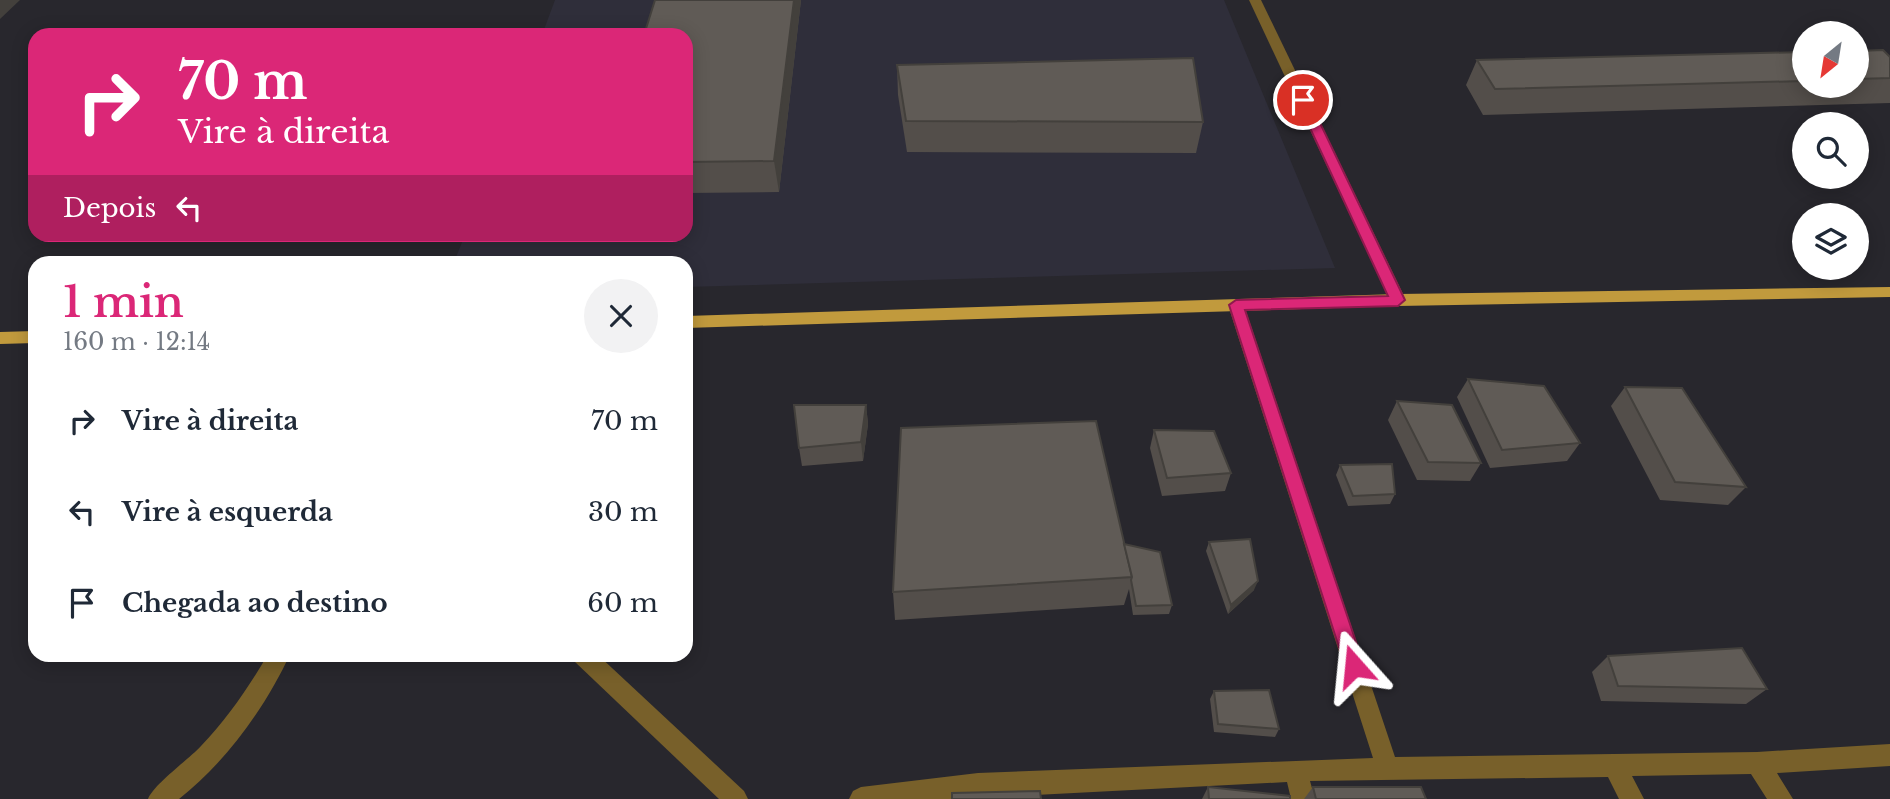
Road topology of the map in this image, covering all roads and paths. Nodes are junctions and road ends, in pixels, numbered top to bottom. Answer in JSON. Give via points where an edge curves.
{"nodes":[{"id":1,"x":1255,"y":0,"type":"edge"},
{"id":2,"x":1890,"y":292,"type":"edge"},
{"id":3,"x":1398,"y":300,"type":"junction"},
{"id":4,"x":1236,"y":305,"type":"junction"},
{"id":5,"x":693,"y":322,"type":"edge"},
{"id":6,"x":28,"y":337,"type":"edge"},
{"id":7,"x":0,"y":338,"type":"edge"},
{"id":8,"x":275,"y":662,"type":"edge"},
{"id":9,"x":590,"y":662,"type":"edge"},
{"id":10,"x":1890,"y":755,"type":"edge"},
{"id":11,"x":1757,"y":763,"type":"junction"},
{"id":12,"x":1614,"y":765,"type":"junction"},
{"id":13,"x":1388,"y":769,"type":"junction"},
{"id":14,"x":1296,"y":770,"type":"junction"},
{"id":15,"x":160,"y":799,"type":"edge"},
{"id":16,"x":736,"y":799,"type":"edge"},
{"id":17,"x":861,"y":799,"type":"edge"},
{"id":18,"x":1303,"y":799,"type":"edge"},
{"id":19,"x":1632,"y":799,"type":"edge"},
{"id":20,"x":1781,"y":799,"type":"edge"}],
"edges":[{"from":1,"to":3,"type":"street"},
{"from":2,"to":3,"type":"main road"},
{"from":3,"to":4,"type":"main road"},
{"from":4,"to":5,"type":"main road"},
{"from":4,"to":13,"type":"street"},
{"from":6,"to":7,"type":"main road"},
{"from":8,"to":15,"type":"street","via":[[232,727],[177,787]]},
{"from":9,"to":16,"type":"street"},
{"from":10,"to":11,"type":"street"},
{"from":11,"to":12,"type":"street"},
{"from":11,"to":20,"type":"street"},
{"from":12,"to":13,"type":"street"},
{"from":12,"to":19,"type":"street"},
{"from":13,"to":14,"type":"street"},
{"from":14,"to":17,"type":"street","via":[[978,785]]},
{"from":14,"to":18,"type":"street"}]}
